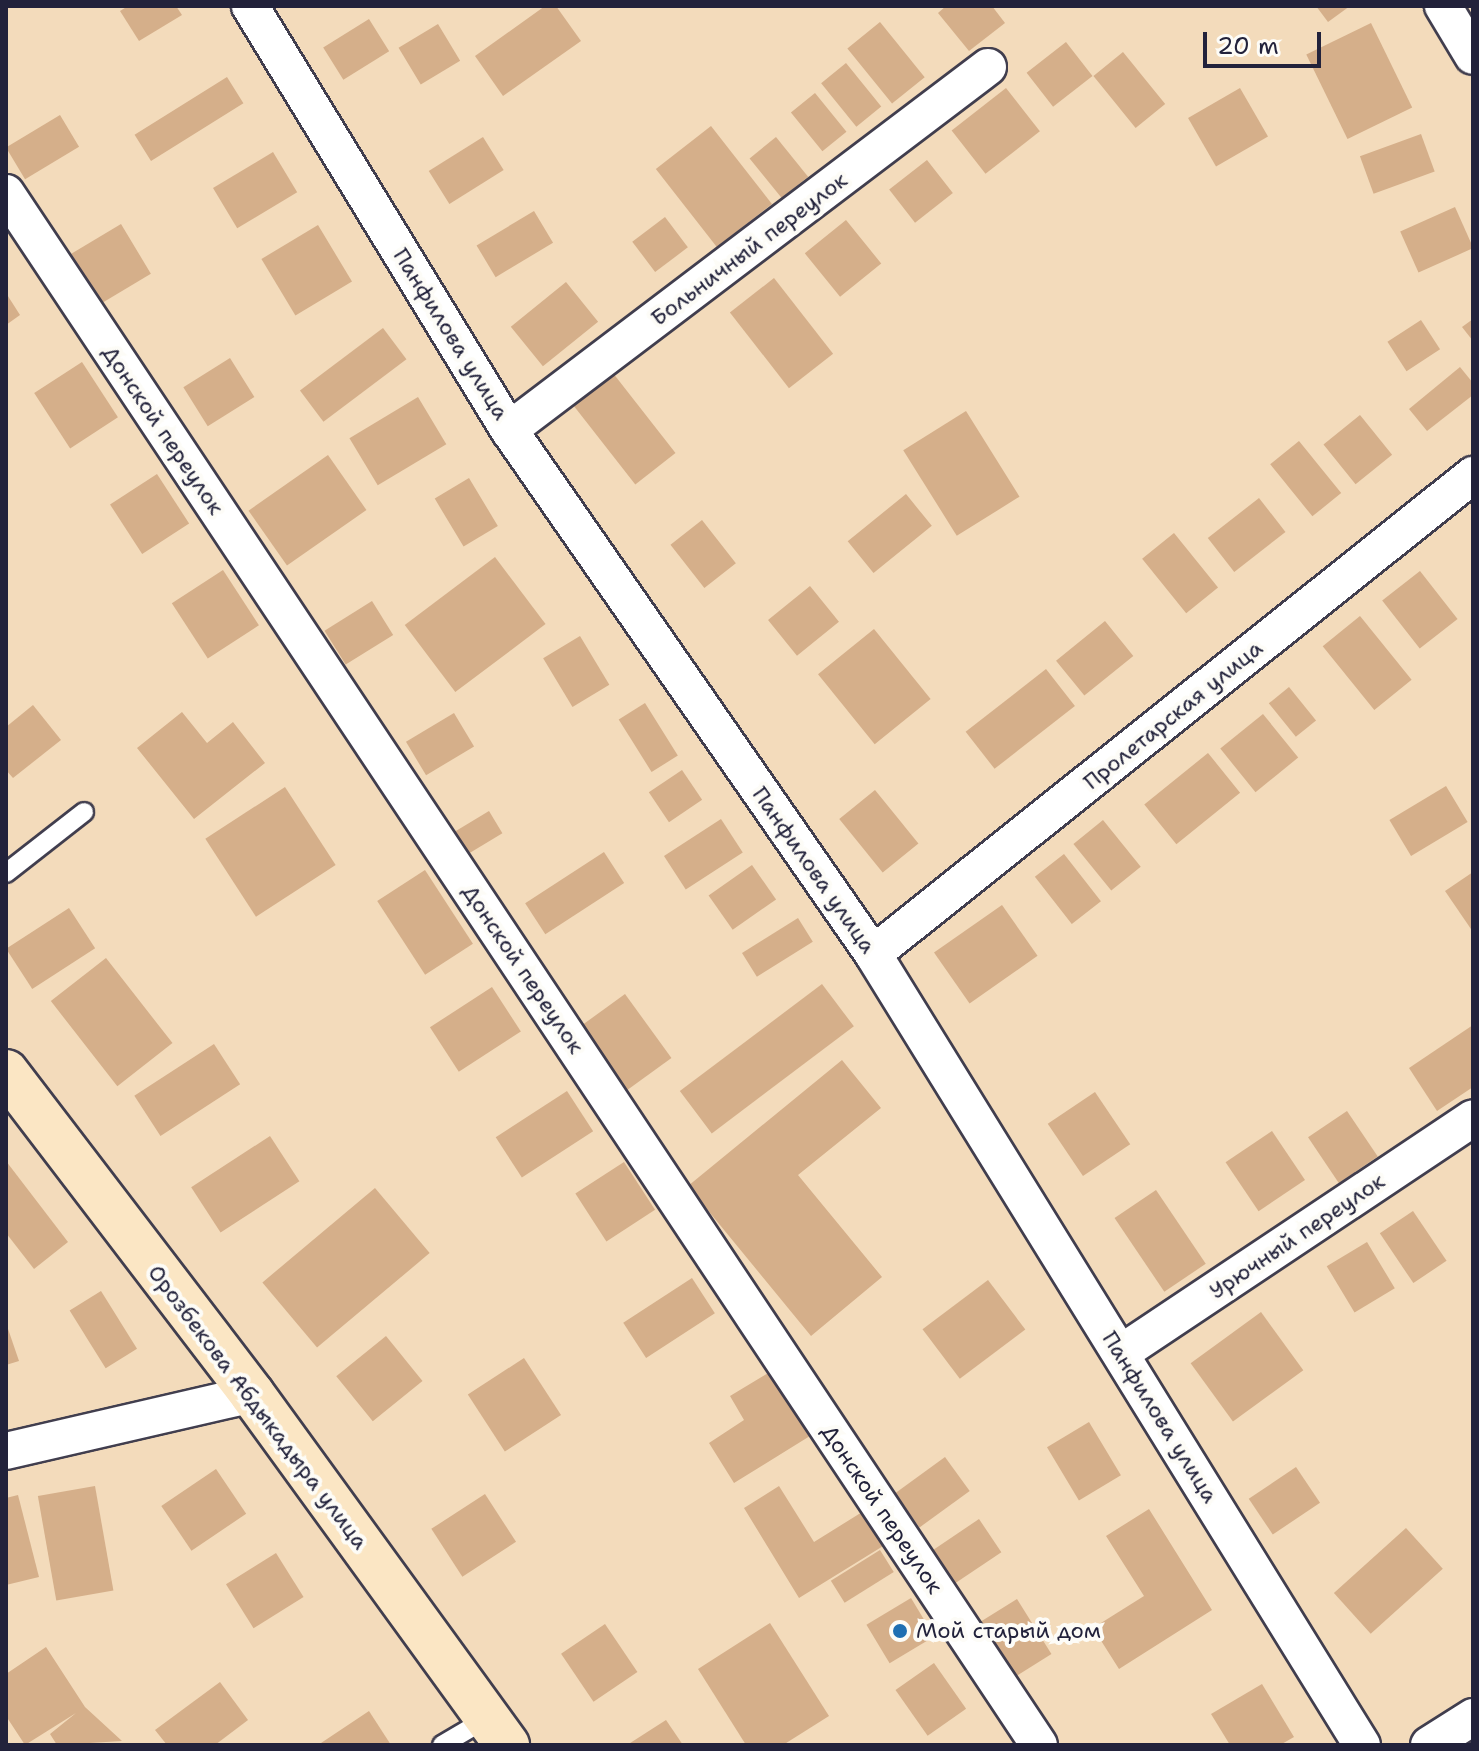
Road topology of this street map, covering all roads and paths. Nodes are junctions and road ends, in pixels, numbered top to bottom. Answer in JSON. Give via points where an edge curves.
{"nodes":[{"id":1,"x":250,"y":6,"type":"edge"},
{"id":2,"x":1450,"y":9,"type":"edge"},
{"id":3,"x":1473,"y":56,"type":"edge"},
{"id":4,"x":988,"y":67,"type":"dead end"},
{"id":5,"x":6,"y":193,"type":"edge"},
{"id":6,"x":509,"y":430,"type":"junction"},
{"id":7,"x":1473,"y":475,"type":"edge"},
{"id":8,"x":84,"y":812,"type":"dead end"},
{"id":9,"x":6,"y":873,"type":"edge"},
{"id":10,"x":873,"y":954,"type":"junction"},
{"id":11,"x":6,"y":1072,"type":"edge"},
{"id":12,"x":1473,"y":1118,"type":"edge"},
{"id":13,"x":1121,"y":1353,"type":"junction"},
{"id":14,"x":252,"y":1394,"type":"junction"},
{"id":15,"x":6,"y":1451,"type":"edge"},
{"id":16,"x":1473,"y":1717,"type":"edge"},
{"id":17,"x":496,"y":1732,"type":"edge"},
{"id":18,"x":1439,"y":1743,"type":"edge"},
{"id":19,"x":442,"y":1745,"type":"edge"},
{"id":20,"x":1039,"y":1745,"type":"edge"},
{"id":21,"x":1362,"y":1745,"type":"edge"}],
"edges":[{"from":1,"to":6,"type":"street","name":"Панфилова улица"},
{"from":2,"to":3,"type":"street"},
{"from":4,"to":6,"type":"street","name":"Больничный переулок"},
{"from":5,"to":20,"type":"street","name":"Донской переулок"},
{"from":6,"to":10,"type":"street","name":"Панфилова улица"},
{"from":7,"to":10,"type":"street","name":"Пролетарская улица"},
{"from":8,"to":9,"type":"lane"},
{"from":10,"to":13,"type":"street","name":"Панфилова улица"},
{"from":11,"to":14,"type":"street","name":"Орозбекова Абдыкадыра улица"},
{"from":12,"to":13,"type":"street","name":"Урючный переулок"},
{"from":13,"to":21,"type":"street","name":"Панфилова улица"},
{"from":14,"to":15,"type":"street"},
{"from":14,"to":17,"type":"street","name":"Орозбекова Абдыкадыра улица"},
{"from":16,"to":18,"type":"street"},
{"from":17,"to":19,"type":"lane"}]}
